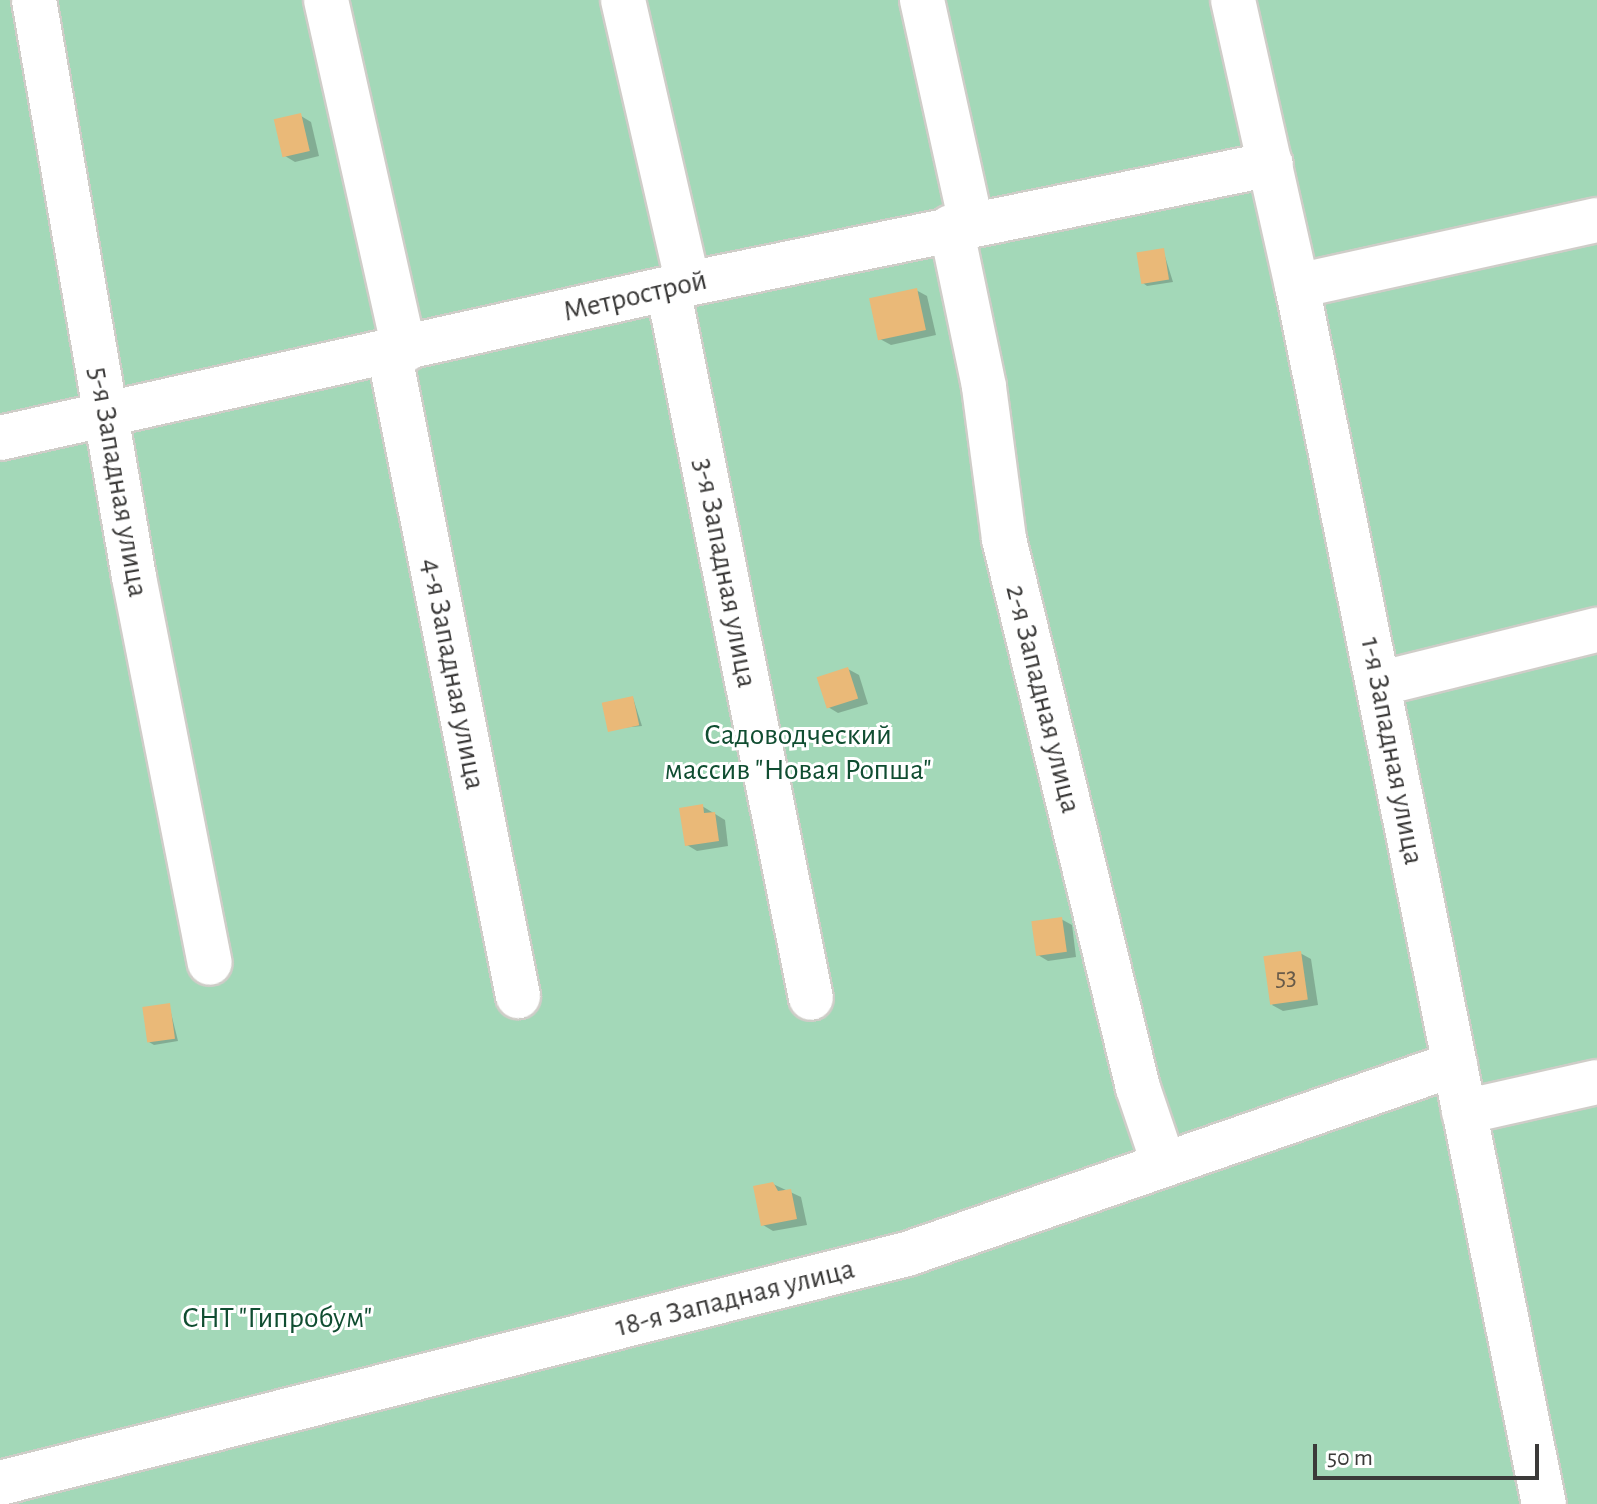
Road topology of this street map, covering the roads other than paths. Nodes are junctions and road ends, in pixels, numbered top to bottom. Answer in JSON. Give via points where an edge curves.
{"nodes":[{"id":1,"x":34,"y":0,"type":"edge"},
{"id":2,"x":326,"y":0,"type":"edge"},
{"id":3,"x":623,"y":0,"type":"edge"},
{"id":4,"x":922,"y":0,"type":"edge"},
{"id":5,"x":1233,"y":0,"type":"edge"},
{"id":6,"x":1271,"y":164,"type":"junction"},
{"id":7,"x":1597,"y":220,"type":"edge"},
{"id":8,"x":961,"y":225,"type":"junction"},
{"id":9,"x":678,"y":286,"type":"junction"},
{"id":10,"x":1297,"y":286,"type":"junction"},
{"id":11,"x":396,"y":351,"type":"junction"},
{"id":12,"x":106,"y":414,"type":"junction"},
{"id":13,"x":0,"y":438,"type":"edge"},
{"id":14,"x":1597,"y":630,"type":"edge"},
{"id":15,"x":1378,"y":684,"type":"junction"},
{"id":16,"x":210,"y":963,"type":"dead end"},
{"id":17,"x":518,"y":996,"type":"dead end"},
{"id":18,"x":811,"y":998,"type":"dead end"},
{"id":19,"x":1455,"y":1064,"type":"junction"},
{"id":20,"x":1597,"y":1082,"type":"edge"},
{"id":21,"x":1464,"y":1112,"type":"junction"},
{"id":22,"x":1164,"y":1165,"type":"junction"},
{"id":23,"x":0,"y":1483,"type":"edge"},
{"id":24,"x":1544,"y":1504,"type":"edge"}],
"edges":[{"from":1,"to":12,"type":"street","name":"5-я Западная улица"},
{"from":2,"to":11,"type":"street","name":"4-я Западная улица"},
{"from":3,"to":9,"type":"street","name":"3-я Западная улица"},
{"from":4,"to":8,"type":"street","name":"2-я Западная улица"},
{"from":5,"to":6,"type":"street","name":"1-я Западная улица"},
{"from":6,"to":8,"type":"street","name":"Метрострой"},
{"from":6,"to":10,"type":"street","name":"1-я Западная улица"},
{"from":7,"to":10,"type":"street"},
{"from":8,"to":9,"type":"street","name":"Метрострой"},
{"from":8,"to":22,"type":"street","name":"2-я Западная улица","via":[[1004,539],[1138,1088]]},
{"from":9,"to":11,"type":"street","name":"Метрострой"},
{"from":9,"to":18,"type":"street","name":"3-я Западная улица"},
{"from":10,"to":15,"type":"street","name":"1-я Западная улица"},
{"from":11,"to":12,"type":"street","name":"Метрострой"},
{"from":11,"to":17,"type":"street","name":"4-я Западная улица"},
{"from":12,"to":13,"type":"street","name":"Метрострой"},
{"from":12,"to":16,"type":"street","name":"5-я Западная улица"},
{"from":14,"to":15,"type":"street"},
{"from":15,"to":19,"type":"street","name":"1-я Западная улица"},
{"from":19,"to":21,"type":"street","name":"1-я Западная улица"},
{"from":19,"to":22,"type":"street","name":"18-я Западная улица"},
{"from":20,"to":21,"type":"street"},
{"from":21,"to":24,"type":"street","name":"1-я Западная улица"},
{"from":22,"to":23,"type":"street","name":"18-я Западная улица","via":[[907,1254]]}]}
